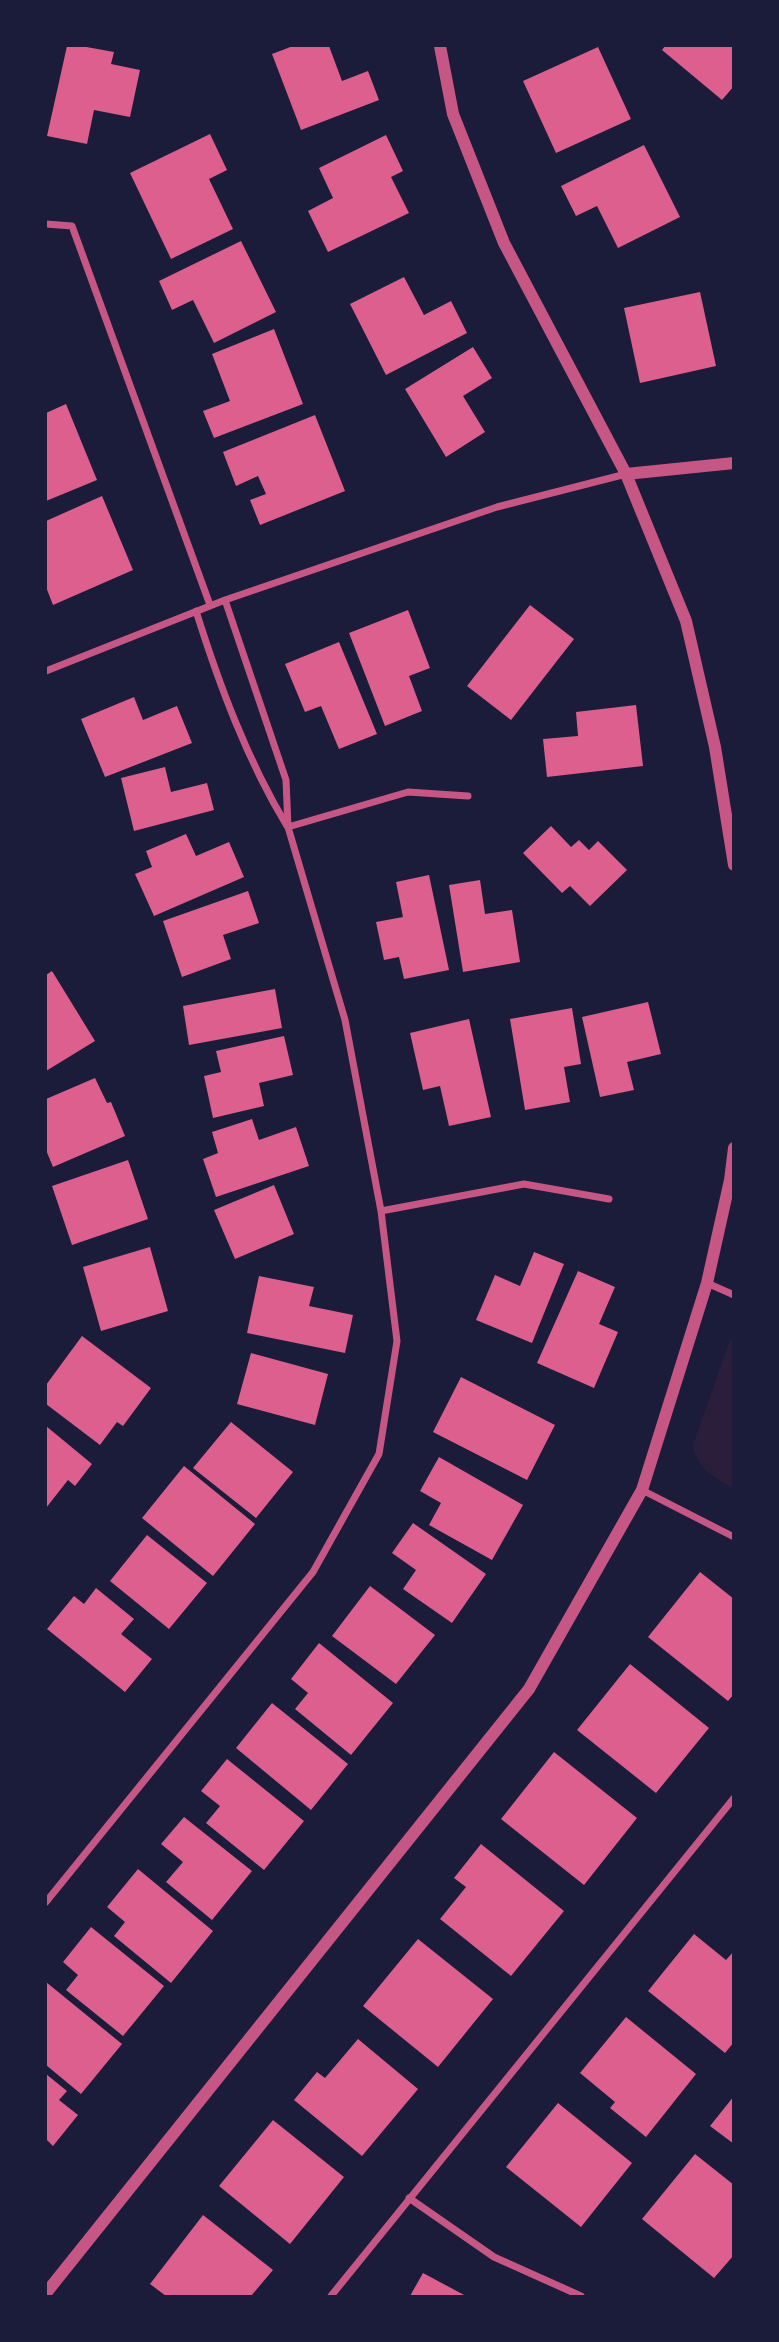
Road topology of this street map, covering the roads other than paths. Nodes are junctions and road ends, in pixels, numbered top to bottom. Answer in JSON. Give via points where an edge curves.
{"nodes":[{"id":1,"x":440,"y":46,"type":"edge"},
{"id":2,"x":46,"y":224,"type":"edge"},
{"id":3,"x":733,"y":463,"type":"edge"},
{"id":4,"x":626,"y":474,"type":"junction"},
{"id":5,"x":225,"y":600,"type":"junction"},
{"id":6,"x":210,"y":605,"type":"junction"},
{"id":7,"x":196,"y":611,"type":"junction"},
{"id":8,"x":46,"y":671,"type":"edge"},
{"id":9,"x":468,"y":796,"type":"dead end"},
{"id":10,"x":288,"y":827,"type":"junction"},
{"id":11,"x":733,"y":865,"type":"edge"},
{"id":12,"x":733,"y":1148,"type":"edge"},
{"id":13,"x":609,"y":1199,"type":"dead end"},
{"id":14,"x":381,"y":1210,"type":"junction"},
{"id":15,"x":707,"y":1283,"type":"junction"},
{"id":16,"x":733,"y":1295,"type":"edge"},
{"id":17,"x":642,"y":1490,"type":"junction"},
{"id":18,"x":733,"y":1537,"type":"edge"},
{"id":19,"x":733,"y":1798,"type":"edge"},
{"id":20,"x":46,"y":1902,"type":"edge"},
{"id":21,"x":409,"y":2198,"type":"junction"},
{"id":22,"x":46,"y":2293,"type":"edge"},
{"id":23,"x":331,"y":2297,"type":"edge"},
{"id":24,"x":581,"y":2297,"type":"edge"}],
"edges":[{"from":1,"to":4,"type":"street","via":[[453,114],[504,243]]},
{"from":2,"to":6,"type":"street","via":[[72,226]]},
{"from":3,"to":4,"type":"street"},
{"from":4,"to":5,"type":"street","via":[[497,507]]},
{"from":4,"to":11,"type":"street","via":[[686,621],[715,747]]},
{"from":5,"to":6,"type":"street"},
{"from":5,"to":10,"type":"street","via":[[286,780]]},
{"from":6,"to":7,"type":"street"},
{"from":7,"to":8,"type":"street"},
{"from":7,"to":10,"type":"street","via":[[264,787]]},
{"from":9,"to":10,"type":"street","via":[[408,792]]},
{"from":10,"to":14,"type":"street","via":[[345,1020]]},
{"from":12,"to":15,"type":"street"},
{"from":13,"to":14,"type":"street","via":[[524,1184]]},
{"from":14,"to":20,"type":"street","via":[[397,1341],[379,1454],[313,1572]]},
{"from":15,"to":16,"type":"street"},
{"from":15,"to":17,"type":"street"},
{"from":17,"to":18,"type":"street"},
{"from":17,"to":22,"type":"street","via":[[529,1689]]},
{"from":19,"to":21,"type":"street"},
{"from":21,"to":23,"type":"street"},
{"from":21,"to":24,"type":"street","via":[[494,2257]]}]}
